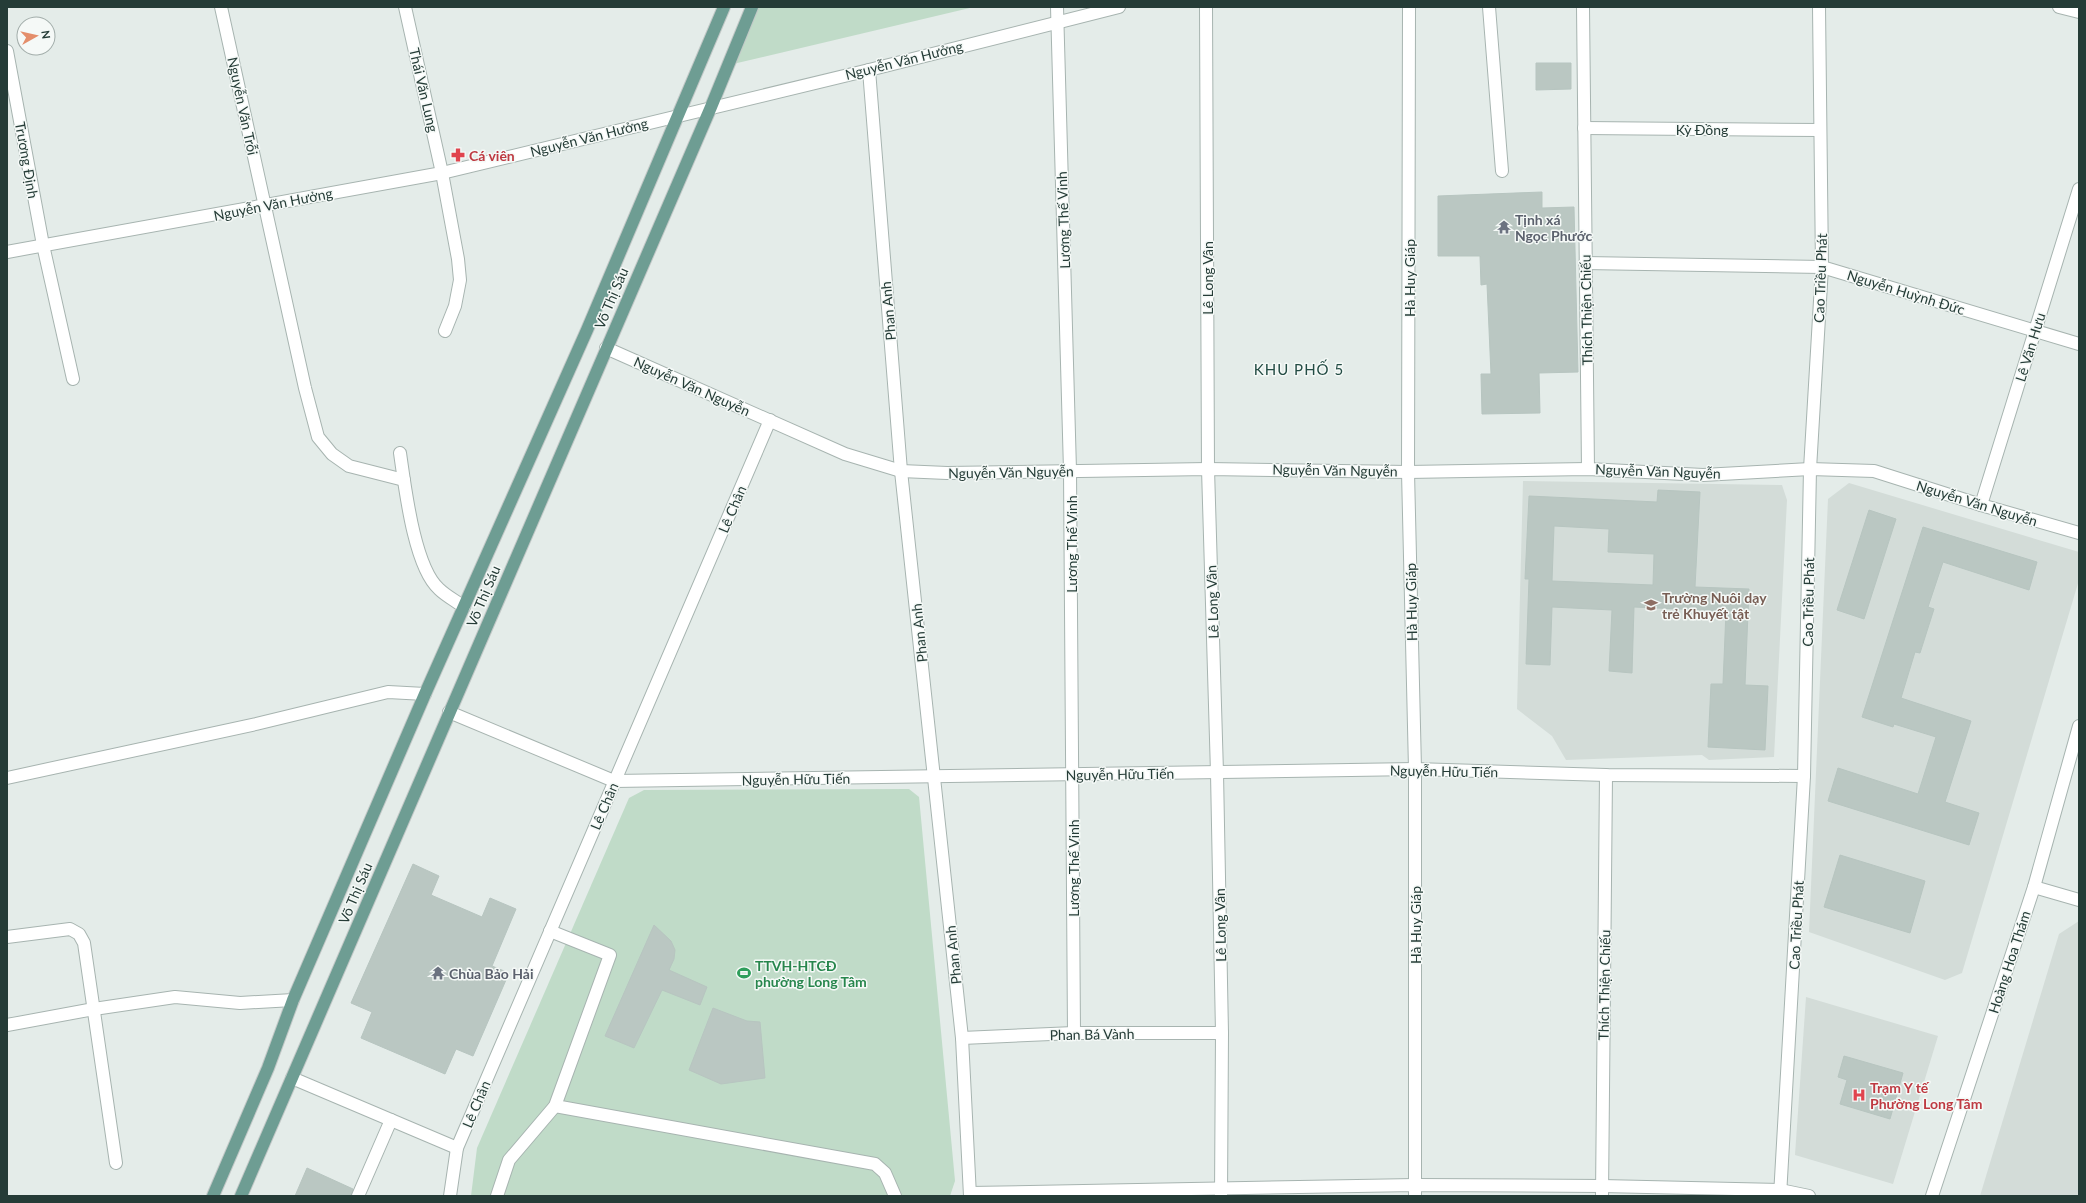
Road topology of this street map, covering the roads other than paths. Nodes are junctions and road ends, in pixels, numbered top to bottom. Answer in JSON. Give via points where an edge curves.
{"nodes":[{"id":1,"x":221,"y":7,"type":"edge"},
{"id":2,"x":405,"y":7,"type":"edge"},
{"id":3,"x":724,"y":7,"type":"edge"},
{"id":4,"x":752,"y":7,"type":"edge"},
{"id":5,"x":1057,"y":7,"type":"edge"},
{"id":6,"x":1119,"y":7,"type":"edge"},
{"id":7,"x":1206,"y":7,"type":"edge"},
{"id":8,"x":1409,"y":7,"type":"edge"},
{"id":9,"x":1489,"y":7,"type":"edge"},
{"id":10,"x":1583,"y":7,"type":"edge"},
{"id":11,"x":1819,"y":7,"type":"edge"},
{"id":12,"x":2059,"y":7,"type":"edge"},
{"id":13,"x":2079,"y":12,"type":"edge"},
{"id":14,"x":1057,"y":22,"type":"junction"},
{"id":15,"x":7,"y":51,"type":"edge"},
{"id":16,"x":869,"y":70,"type":"junction"},
{"id":17,"x":711,"y":107,"type":"junction"},
{"id":18,"x":679,"y":114,"type":"junction"},
{"id":19,"x":1584,"y":128,"type":"junction"},
{"id":20,"x":1820,"y":130,"type":"junction"},
{"id":21,"x":1502,"y":171,"type":"dead end"},
{"id":22,"x":442,"y":172,"type":"junction"},
{"id":23,"x":2079,"y":189,"type":"edge"},
{"id":24,"x":264,"y":206,"type":"junction"},
{"id":25,"x":43,"y":245,"type":"junction"},
{"id":26,"x":7,"y":252,"type":"edge"},
{"id":27,"x":1585,"y":263,"type":"junction"},
{"id":28,"x":1822,"y":266,"type":"junction"},
{"id":29,"x":2034,"y":330,"type":"junction"},
{"id":30,"x":445,"y":331,"type":"dead end"},
{"id":31,"x":2079,"y":344,"type":"edge"},
{"id":32,"x":606,"y":348,"type":"junction"},
{"id":33,"x":73,"y":379,"type":"dead end"},
{"id":34,"x":770,"y":420,"type":"junction"},
{"id":35,"x":400,"y":453,"type":"dead end"},
{"id":36,"x":1208,"y":469,"type":"junction"},
{"id":37,"x":1588,"y":469,"type":"junction"},
{"id":38,"x":1810,"y":469,"type":"junction"},
{"id":39,"x":1070,"y":470,"type":"junction"},
{"id":40,"x":901,"y":471,"type":"junction"},
{"id":41,"x":1408,"y":472,"type":"junction"},
{"id":42,"x":404,"y":480,"type":"junction"},
{"id":43,"x":1981,"y":505,"type":"junction"},
{"id":44,"x":2079,"y":532,"type":"edge"},
{"id":45,"x":464,"y":607,"type":"junction"},
{"id":46,"x":426,"y":694,"type":"junction"},
{"id":47,"x":449,"y":712,"type":"junction"},
{"id":48,"x":2079,"y":726,"type":"edge"},
{"id":49,"x":1414,"y":770,"type":"junction"},
{"id":50,"x":1217,"y":773,"type":"junction"},
{"id":51,"x":1072,"y":774,"type":"junction"},
{"id":52,"x":1606,"y":775,"type":"junction"},
{"id":53,"x":934,"y":776,"type":"junction"},
{"id":54,"x":1804,"y":776,"type":"junction"},
{"id":55,"x":7,"y":778,"type":"edge"},
{"id":56,"x":614,"y":781,"type":"junction"},
{"id":57,"x":2034,"y":887,"type":"junction"},
{"id":58,"x":2079,"y":900,"type":"edge"},
{"id":59,"x":550,"y":931,"type":"junction"},
{"id":60,"x":7,"y":937,"type":"edge"},
{"id":61,"x":293,"y":1000,"type":"junction"},
{"id":62,"x":94,"y":1009,"type":"junction"},
{"id":63,"x":7,"y":1025,"type":"edge"},
{"id":64,"x":1074,"y":1033,"type":"junction"},
{"id":65,"x":1222,"y":1033,"type":"junction"},
{"id":66,"x":962,"y":1038,"type":"junction"},
{"id":67,"x":292,"y":1078,"type":"junction"},
{"id":68,"x":555,"y":1106,"type":"junction"},
{"id":69,"x":391,"y":1120,"type":"junction"},
{"id":70,"x":457,"y":1148,"type":"junction"},
{"id":71,"x":116,"y":1163,"type":"dead end"},
{"id":72,"x":1415,"y":1191,"type":"edge"},
{"id":73,"x":1602,"y":1191,"type":"edge"},
{"id":74,"x":1221,"y":1193,"type":"edge"},
{"id":75,"x":1780,"y":1193,"type":"edge"},
{"id":76,"x":970,"y":1194,"type":"edge"},
{"id":77,"x":213,"y":1196,"type":"edge"},
{"id":78,"x":241,"y":1196,"type":"edge"},
{"id":79,"x":358,"y":1196,"type":"edge"},
{"id":80,"x":450,"y":1196,"type":"edge"},
{"id":81,"x":497,"y":1196,"type":"edge"},
{"id":82,"x":896,"y":1196,"type":"edge"},
{"id":83,"x":1809,"y":1196,"type":"edge"},
{"id":84,"x":1932,"y":1196,"type":"edge"}],
"edges":[{"from":1,"to":24,"type":"street","name":"Nguyễn Văn Trỗi"},
{"from":2,"to":22,"type":"street","name":"Thái Văn Lung"},
{"from":3,"to":18,"type":"main road","name":"Võ Thị Sáu"},
{"from":4,"to":17,"type":"main road","name":"Võ Thị Sáu"},
{"from":5,"to":14,"type":"street","name":"Lương Thế Vinh"},
{"from":6,"to":14,"type":"street","name":"Nguyễn Văn Hưởng"},
{"from":7,"to":36,"type":"street","name":"Lê Long Vân"},
{"from":8,"to":41,"type":"street","name":"Hà Huy Giáp"},
{"from":9,"to":21,"type":"street"},
{"from":10,"to":19,"type":"street","name":"Thích Thiện Chiếu"},
{"from":11,"to":20,"type":"street","name":"Cao Triều Phát"},
{"from":12,"to":13,"type":"street"},
{"from":14,"to":16,"type":"street","name":"Nguyễn Văn Hưởng"},
{"from":14,"to":39,"type":"street","name":"Lương Thế Vinh"},
{"from":15,"to":25,"type":"street","name":"Trương Định"},
{"from":16,"to":17,"type":"street","name":"Nguyễn Văn Hưởng"},
{"from":16,"to":40,"type":"street","name":"Phan Anh"},
{"from":17,"to":18,"type":"street","name":"Nguyễn Văn Hưởng"},
{"from":17,"to":32,"type":"main road","name":"Võ Thị Sáu"},
{"from":18,"to":22,"type":"street","name":"Nguyễn Văn Hưởng"},
{"from":18,"to":45,"type":"main road","name":"Võ Thị Sáu","via":[[587,330]]},
{"from":19,"to":20,"type":"street","name":"Kỳ Đồng"},
{"from":19,"to":27,"type":"street","name":"Thích Thiện Chiếu"},
{"from":20,"to":28,"type":"street","name":"Cao Triều Phát"},
{"from":22,"to":24,"type":"street","name":"Nguyễn Văn Hưởng"},
{"from":22,"to":30,"type":"street","name":"Thái Văn Lung","via":[[460,280],[455,306]]},
{"from":23,"to":29,"type":"street","name":"Lê Văn Hưu"},
{"from":24,"to":25,"type":"street","name":"Nguyễn Văn Hưởng"},
{"from":24,"to":42,"type":"street","name":"Nguyễn Văn Trỗi","via":[[318,437],[332,454],[349,466]]},
{"from":25,"to":26,"type":"street","name":"Nguyễn Văn Hưởng"},
{"from":25,"to":33,"type":"street","name":"Trương Định"},
{"from":27,"to":28,"type":"street","name":"Nguyễn Huỳnh Đức"},
{"from":27,"to":37,"type":"street","name":"Thích Thiện Chiếu"},
{"from":28,"to":29,"type":"street","name":"Nguyễn Huỳnh Đức"},
{"from":28,"to":38,"type":"street","name":"Cao Triều Phát"},
{"from":29,"to":31,"type":"street","name":"Nguyễn Huỳnh Đức"},
{"from":29,"to":43,"type":"street","name":"Lê Văn Hưu"},
{"from":32,"to":34,"type":"street","name":"Nguyễn Văn Nguyễn"},
{"from":32,"to":47,"type":"main road","name":"Võ Thị Sáu"},
{"from":34,"to":40,"type":"street","name":"Nguyễn Văn Nguyễn","via":[[845,454]]},
{"from":34,"to":56,"type":"street","name":"Lê Chân"},
{"from":35,"to":42,"type":"street"},
{"from":36,"to":39,"type":"street","name":"Nguyễn Văn Nguyễn"},
{"from":36,"to":41,"type":"street","name":"Nguyễn Văn Nguyễn"},
{"from":36,"to":50,"type":"street","name":"Lê Long Vân"},
{"from":37,"to":38,"type":"street","name":"Nguyễn Văn Nguyễn","via":[[1703,474]]},
{"from":37,"to":41,"type":"street","name":"Nguyễn Văn Nguyễn"},
{"from":38,"to":43,"type":"street","name":"Nguyễn Văn Nguyễn","via":[[1874,471]]},
{"from":38,"to":54,"type":"street","name":"Cao Triều Phát"},
{"from":39,"to":40,"type":"street","name":"Nguyễn Văn Nguyễn","via":[[947,473]]},
{"from":39,"to":51,"type":"street","name":"Lương Thế Vinh"},
{"from":40,"to":53,"type":"street","name":"Phan Anh"},
{"from":41,"to":49,"type":"street","name":"Hà Huy Giáp"},
{"from":42,"to":45,"type":"street","via":[[420,560],[439,589]]},
{"from":43,"to":44,"type":"street","name":"Nguyễn Văn Nguyễn"},
{"from":45,"to":46,"type":"main road","name":"Võ Thị Sáu"},
{"from":46,"to":55,"type":"street","via":[[388,692],[256,724]]},
{"from":46,"to":61,"type":"main road","name":"Võ Thị Sáu"},
{"from":47,"to":56,"type":"street","name":"Nguyễn Hữu Tiến"},
{"from":47,"to":67,"type":"main road","name":"Võ Thị Sáu"},
{"from":48,"to":57,"type":"street","name":"Hoàng Hoa Thám"},
{"from":49,"to":50,"type":"street","name":"Nguyễn Hữu Tiến"},
{"from":49,"to":52,"type":"street","name":"Nguyễn Hữu Tiến"},
{"from":49,"to":72,"type":"street","name":"Hà Huy Giáp"},
{"from":50,"to":51,"type":"street","name":"Nguyễn Hữu Tiến"},
{"from":50,"to":65,"type":"street","name":"Lê Long Vân"},
{"from":51,"to":53,"type":"street","name":"Nguyễn Hữu Tiến"},
{"from":51,"to":64,"type":"street","name":"Lương Thế Vinh"},
{"from":52,"to":54,"type":"street","name":"Nguyễn Hữu Tiến"},
{"from":52,"to":73,"type":"street","name":"Thích Thiện Chiếu"},
{"from":53,"to":56,"type":"street","name":"Nguyễn Hữu Tiến"},
{"from":53,"to":66,"type":"street","name":"Phan Anh"},
{"from":54,"to":75,"type":"street","name":"Cao Triều Phát"},
{"from":56,"to":59,"type":"street","name":"Lê Chân"},
{"from":57,"to":58,"type":"street"},
{"from":57,"to":84,"type":"street","name":"Hoàng Hoa Thám"},
{"from":59,"to":68,"type":"street","via":[[610,955]]},
{"from":59,"to":70,"type":"street","name":"Lê Chân"},
{"from":60,"to":62,"type":"street","via":[[60,929],[70,929],[79,934],[84,943]]},
{"from":61,"to":62,"type":"street","via":[[240,1003],[175,997]]},
{"from":61,"to":77,"type":"main road","name":"Võ Thị Sáu","via":[[268,1068]]},
{"from":62,"to":63,"type":"street"},
{"from":62,"to":71,"type":"street"},
{"from":64,"to":65,"type":"street","name":"Phan Bá Vành"},
{"from":64,"to":66,"type":"street","name":"Phan Bá Vành"},
{"from":65,"to":74,"type":"street","name":"Lê Long Vân"},
{"from":66,"to":76,"type":"street","name":"Phan Anh"},
{"from":67,"to":69,"type":"street"},
{"from":67,"to":78,"type":"main road","name":"Võ Thị Sáu"},
{"from":68,"to":81,"type":"street","via":[[509,1160]]},
{"from":68,"to":82,"type":"street","via":[[875,1164],[886,1173]]},
{"from":69,"to":70,"type":"street"},
{"from":69,"to":79,"type":"street"},
{"from":70,"to":80,"type":"street","name":"Lê Chân"},
{"from":72,"to":73,"type":"street"},
{"from":72,"to":74,"type":"street"},
{"from":73,"to":75,"type":"street"},
{"from":74,"to":76,"type":"street"},
{"from":75,"to":83,"type":"street"}]}
